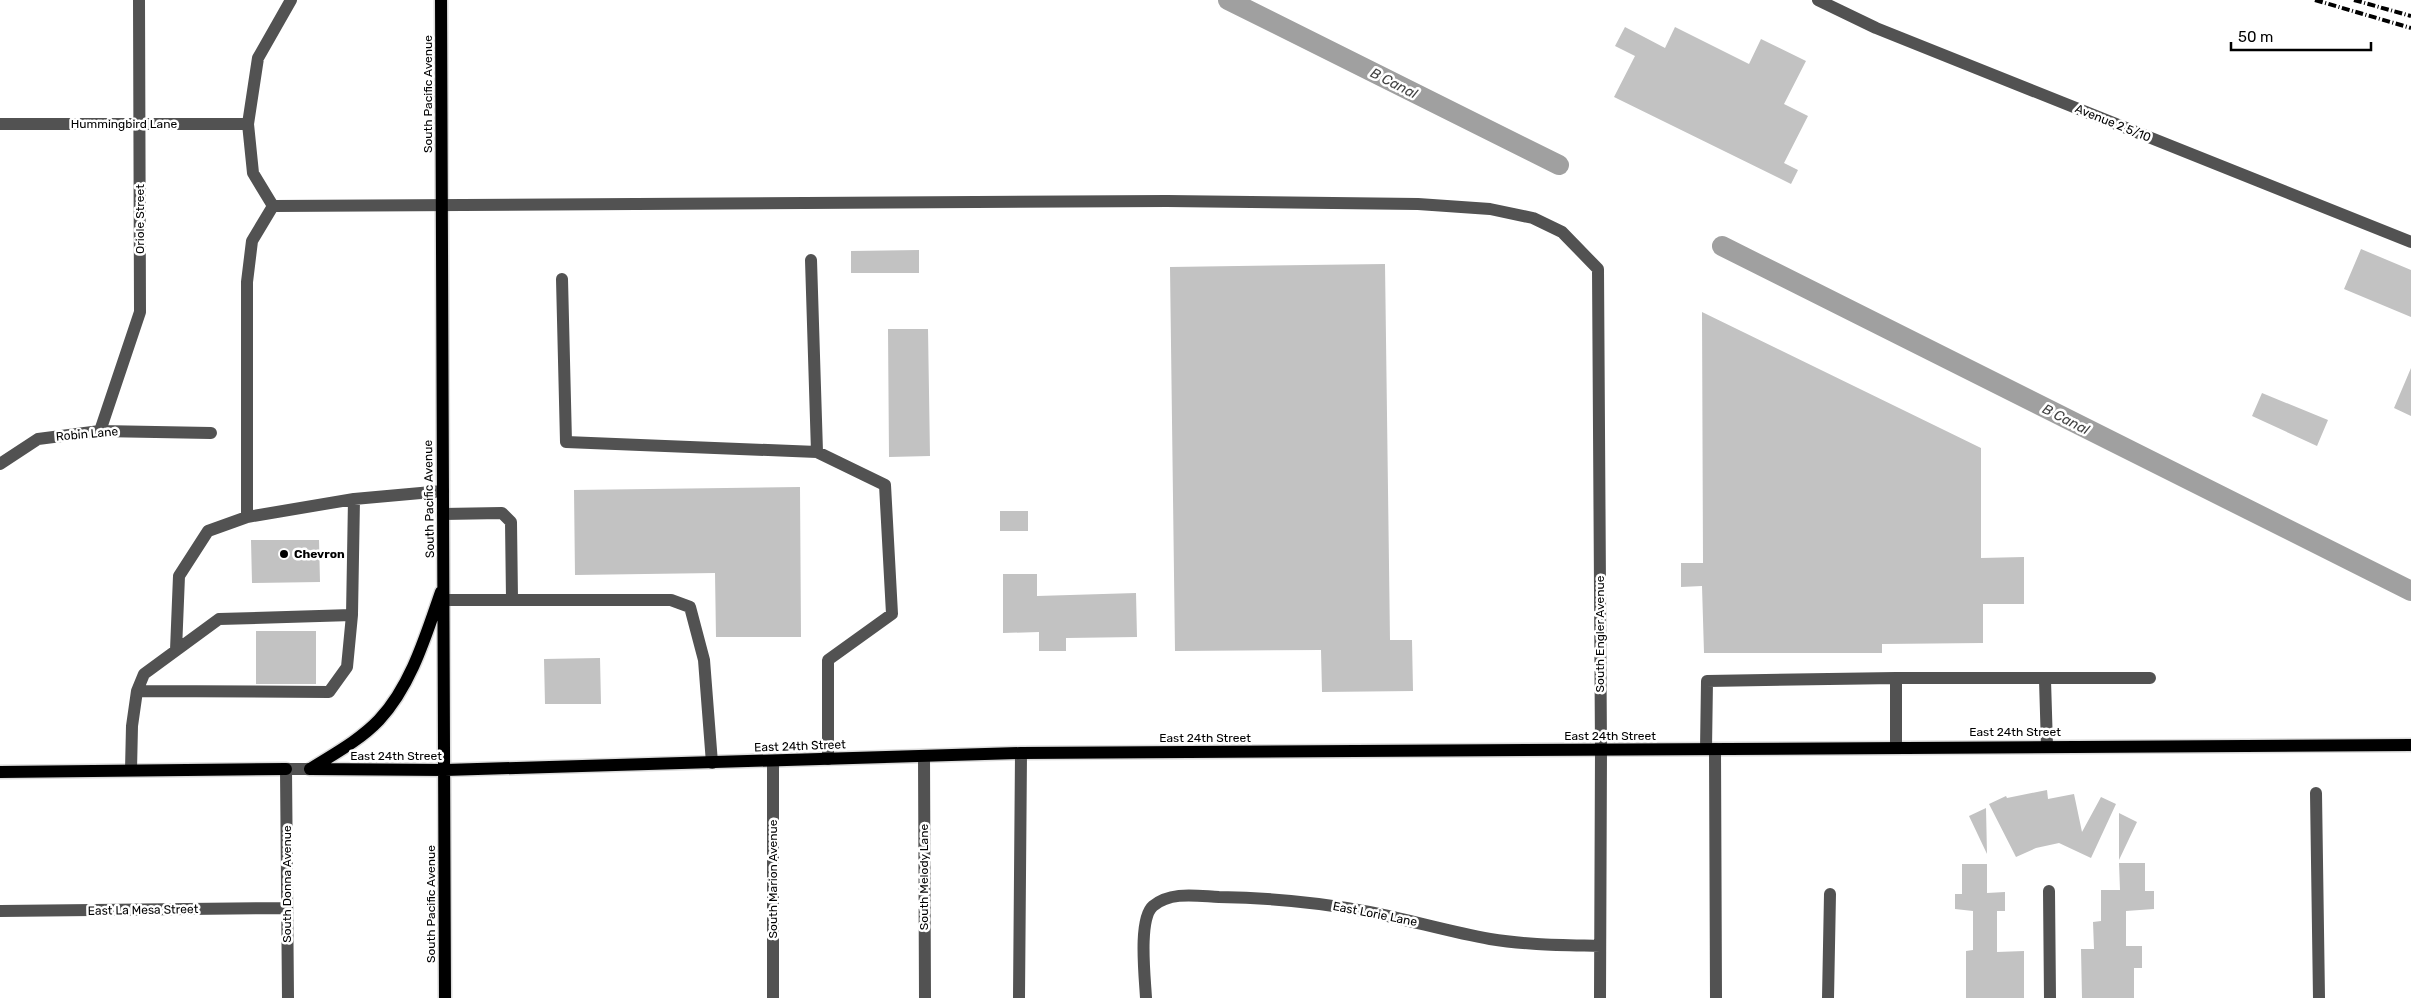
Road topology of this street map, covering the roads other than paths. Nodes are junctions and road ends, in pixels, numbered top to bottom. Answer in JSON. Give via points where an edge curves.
{"nodes":[{"id":1,"x":139,"y":0,"type":"edge"},
{"id":2,"x":291,"y":0,"type":"edge"},
{"id":3,"x":441,"y":0,"type":"edge"},
{"id":4,"x":1818,"y":0,"type":"edge"},
{"id":5,"x":0,"y":124,"type":"edge"},
{"id":6,"x":140,"y":124,"type":"junction"},
{"id":7,"x":248,"y":124,"type":"junction"},
{"id":8,"x":442,"y":204,"type":"junction"},
{"id":9,"x":273,"y":206,"type":"junction"},
{"id":10,"x":2411,"y":242,"type":"edge"},
{"id":11,"x":811,"y":260,"type":"dead end"},
{"id":12,"x":562,"y":279,"type":"dead end"},
{"id":13,"x":100,"y":431,"type":"junction"},
{"id":14,"x":211,"y":433,"type":"dead end"},
{"id":15,"x":817,"y":452,"type":"junction"},
{"id":16,"x":0,"y":464,"type":"edge"},
{"id":17,"x":443,"y":491,"type":"junction"},
{"id":18,"x":354,"y":499,"type":"junction"},
{"id":19,"x":443,"y":514,"type":"junction"},
{"id":20,"x":247,"y":517,"type":"junction"},
{"id":21,"x":444,"y":582,"type":"junction"},
{"id":22,"x":512,"y":599,"type":"junction"},
{"id":23,"x":444,"y":600,"type":"junction"},
{"id":24,"x":352,"y":615,"type":"junction"},
{"id":25,"x":176,"y":650,"type":"junction"},
{"id":26,"x":1896,"y":678,"type":"junction"},
{"id":27,"x":2150,"y":678,"type":"dead end"},
{"id":28,"x":2046,"y":680,"type":"junction"},
{"id":29,"x":136,"y":691,"type":"junction"},
{"id":30,"x":2411,"y":745,"type":"edge"},
{"id":31,"x":2047,"y":746,"type":"junction"},
{"id":32,"x":1896,"y":747,"type":"junction"},
{"id":33,"x":1601,"y":749,"type":"junction"},
{"id":34,"x":1710,"y":749,"type":"junction"},
{"id":35,"x":1021,"y":753,"type":"junction"},
{"id":36,"x":924,"y":756,"type":"junction"},
{"id":37,"x":828,"y":759,"type":"junction"},
{"id":38,"x":774,"y":761,"type":"junction"},
{"id":39,"x":712,"y":763,"type":"junction"},
{"id":40,"x":286,"y":769,"type":"junction"},
{"id":41,"x":310,"y":769,"type":"junction"},
{"id":42,"x":130,"y":770,"type":"junction"},
{"id":43,"x":445,"y":770,"type":"junction"},
{"id":44,"x":0,"y":772,"type":"edge"},
{"id":45,"x":2316,"y":793,"type":"dead end"},
{"id":46,"x":2049,"y":891,"type":"dead end"},
{"id":47,"x":1830,"y":894,"type":"dead end"},
{"id":48,"x":287,"y":908,"type":"junction"},
{"id":49,"x":0,"y":912,"type":"edge"},
{"id":50,"x":1600,"y":946,"type":"junction"},
{"id":51,"x":288,"y":998,"type":"edge"},
{"id":52,"x":445,"y":998,"type":"edge"},
{"id":53,"x":774,"y":998,"type":"edge"},
{"id":54,"x":925,"y":998,"type":"edge"},
{"id":55,"x":1019,"y":998,"type":"edge"},
{"id":56,"x":1146,"y":998,"type":"edge"},
{"id":57,"x":1600,"y":998,"type":"edge"},
{"id":58,"x":1716,"y":998,"type":"edge"},
{"id":59,"x":1828,"y":998,"type":"edge"},
{"id":60,"x":2050,"y":998,"type":"edge"},
{"id":61,"x":2319,"y":998,"type":"edge"}],
"edges":[{"from":1,"to":6,"type":"street","name":"Oriole Street"},
{"from":2,"to":7,"type":"street","via":[[258,58]]},
{"from":3,"to":8,"type":"main road","name":"South Pacific Avenue"},
{"from":4,"to":10,"type":"street","name":"Avenue 2 5/10","via":[[1885,32]]},
{"from":5,"to":6,"type":"street","name":"Hummingbird Lane"},
{"from":6,"to":7,"type":"street","name":"Hummingbird Lane"},
{"from":6,"to":13,"type":"street","name":"Oriole Street","via":[[140,312]]},
{"from":7,"to":9,"type":"street","via":[[253,173]]},
{"from":8,"to":9,"type":"street"},
{"from":8,"to":17,"type":"main road","name":"South Pacific Avenue"},
{"from":8,"to":33,"type":"street","name":"South Engler Avenue","via":[[1157,201],[1418,204],[1490,209],[1533,218],[1562,232],[1598,269]]},
{"from":9,"to":20,"type":"street","via":[[252,241],[247,282]]},
{"from":11,"to":15,"type":"street"},
{"from":12,"to":15,"type":"street","via":[[566,442]]},
{"from":13,"to":14,"type":"street","name":"Robin Lane"},
{"from":13,"to":16,"type":"street","name":"Robin Lane","via":[[38,439]]},
{"from":15,"to":37,"type":"street","via":[[885,485],[892,614],[828,660]]},
{"from":17,"to":18,"type":"street"},
{"from":17,"to":19,"type":"main road","name":"South Pacific Avenue"},
{"from":18,"to":20,"type":"street"},
{"from":18,"to":24,"type":"street"},
{"from":19,"to":21,"type":"main road","name":"South Pacific Avenue"},
{"from":19,"to":22,"type":"street","via":[[502,514],[511,522]]},
{"from":20,"to":25,"type":"street","via":[[208,532],[179,576]]},
{"from":21,"to":23,"type":"main road","name":"South Pacific Avenue"},
{"from":21,"to":41,"type":"main road","via":[[422,645],[400,690],[380,719],[358,738]]},
{"from":22,"to":23,"type":"street"},
{"from":22,"to":39,"type":"street","via":[[671,600],[690,607],[704,660]]},
{"from":23,"to":43,"type":"main road","name":"South Pacific Avenue"},
{"from":24,"to":25,"type":"street","via":[[219,619]]},
{"from":24,"to":29,"type":"street","via":[[347,667],[329,692]]},
{"from":25,"to":29,"type":"street","via":[[144,674]]},
{"from":26,"to":28,"type":"street"},
{"from":26,"to":32,"type":"street"},
{"from":26,"to":34,"type":"street","via":[[1708,681]]},
{"from":27,"to":28,"type":"street"},
{"from":28,"to":31,"type":"street"},
{"from":29,"to":42,"type":"street"},
{"from":30,"to":31,"type":"main road","name":"East 24th Street"},
{"from":31,"to":32,"type":"main road","name":"East 24th Street"},
{"from":32,"to":34,"type":"main road","name":"East 24th Street"},
{"from":33,"to":34,"type":"main road","name":"East 24th Street"},
{"from":33,"to":35,"type":"main road","name":"East 24th Street"},
{"from":33,"to":50,"type":"street","name":"South Engler Avenue"},
{"from":34,"to":58,"type":"street"},
{"from":35,"to":36,"type":"main road","name":"East 24th Street"},
{"from":35,"to":55,"type":"street"},
{"from":36,"to":37,"type":"main road","name":"East 24th Street"},
{"from":36,"to":54,"type":"street","name":"South Melody Lane"},
{"from":37,"to":38,"type":"main road","name":"East 24th Street"},
{"from":38,"to":39,"type":"main road","name":"East 24th Street"},
{"from":38,"to":53,"type":"street","name":"South Marion Avenue"},
{"from":39,"to":43,"type":"main road","name":"East 24th Street"},
{"from":40,"to":41,"type":"street","name":"East 24th Street"},
{"from":40,"to":42,"type":"main road","name":"East 24th Street"},
{"from":40,"to":48,"type":"street","name":"South Donna Avenue"},
{"from":41,"to":43,"type":"main road","name":"East 24th Street"},
{"from":42,"to":44,"type":"main road","name":"East 24th Street"},
{"from":43,"to":52,"type":"main road","name":"South Pacific Avenue"},
{"from":45,"to":61,"type":"street"},
{"from":46,"to":60,"type":"street"},
{"from":47,"to":59,"type":"street"},
{"from":48,"to":49,"type":"street","name":"East La Mesa Street"},
{"from":48,"to":51,"type":"street","name":"South Donna Avenue"},
{"from":50,"to":56,"type":"street","name":"East Lorie Lane","via":[[1490,939],[1368,911],[1265,898],[1174,896],[1152,907],[1144,929]]},
{"from":50,"to":57,"type":"street","name":"South Engler Avenue"}]}
